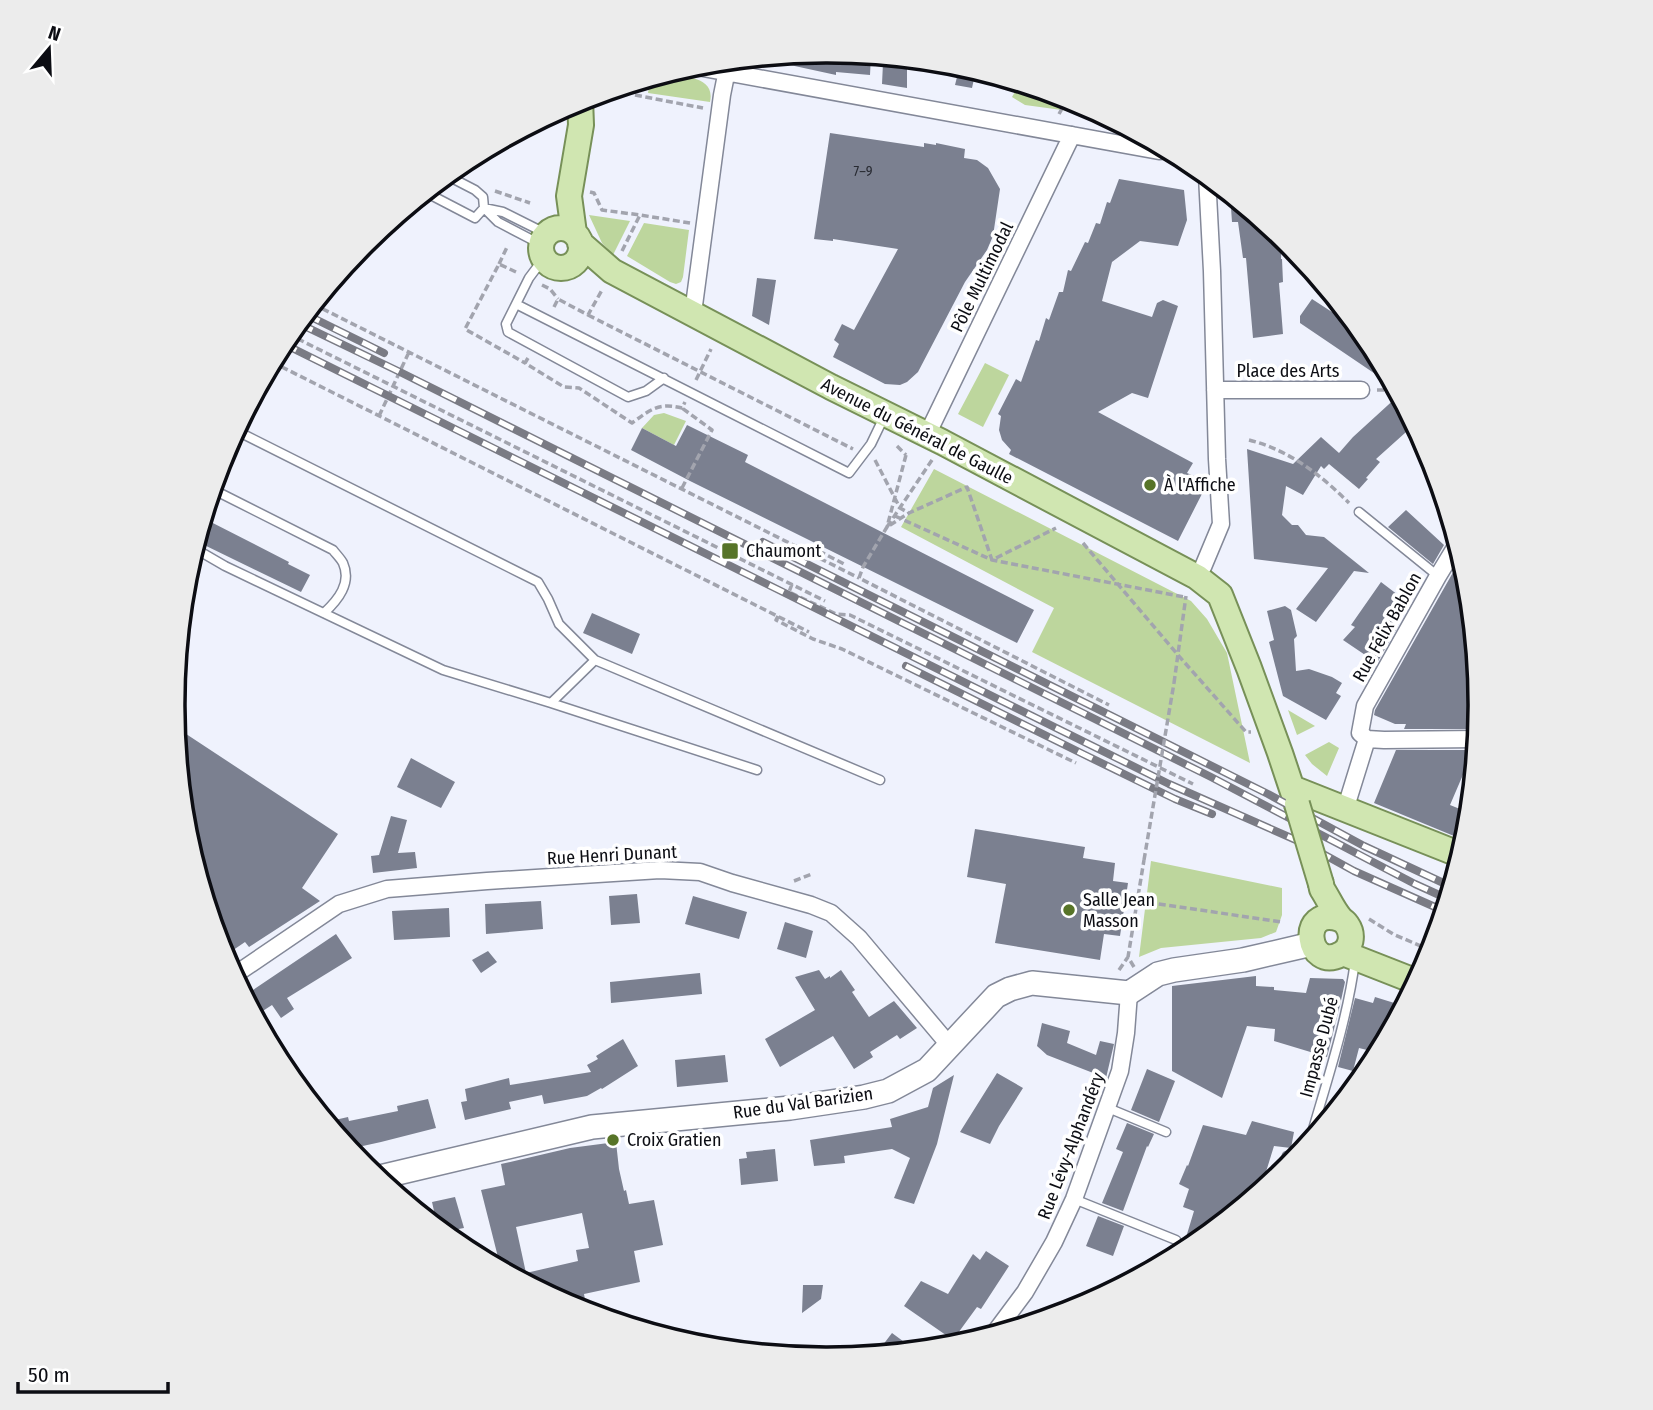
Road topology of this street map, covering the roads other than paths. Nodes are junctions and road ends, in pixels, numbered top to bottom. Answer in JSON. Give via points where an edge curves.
{"nodes":[{"id":1,"x":740,"y":68,"type":"edge"},
{"id":2,"x":727,"y":71,"type":"edge"},
{"id":3,"x":586,"y":110,"type":"edge"},
{"id":4,"x":580,"y":112,"type":"edge"},
{"id":5,"x":580,"y":125,"type":"junction"},
{"id":6,"x":1072,"y":135,"type":"junction"},
{"id":7,"x":1148,"y":149,"type":"edge"},
{"id":8,"x":457,"y":181,"type":"edge"},
{"id":9,"x":1208,"y":189,"type":"edge"},
{"id":10,"x":435,"y":197,"type":"edge"},
{"id":11,"x":484,"y":208,"type":"junction"},
{"id":12,"x":559,"y":244,"type":"junction"},
{"id":13,"x":516,"y":304,"type":"junction"},
{"id":14,"x":693,"y":313,"type":"junction"},
{"id":15,"x":664,"y":378,"type":"junction"},
{"id":16,"x":1215,"y":390,"type":"junction"},
{"id":17,"x":1361,"y":390,"type":"dead end"},
{"id":18,"x":886,"y":414,"type":"junction"},
{"id":19,"x":244,"y":435,"type":"edge"},
{"id":20,"x":924,"y":445,"type":"junction"},
{"id":21,"x":221,"y":493,"type":"edge"},
{"id":22,"x":1359,"y":512,"type":"road end"},
{"id":23,"x":203,"y":553,"type":"edge"},
{"id":24,"x":1451,"y":555,"type":"edge"},
{"id":25,"x":1203,"y":567,"type":"dead end"},
{"id":26,"x":1438,"y":576,"type":"junction"},
{"id":27,"x":324,"y":613,"type":"junction"},
{"id":28,"x":595,"y":660,"type":"junction"},
{"id":29,"x":551,"y":703,"type":"junction"},
{"id":30,"x":1364,"y":736,"type":"junction"},
{"id":31,"x":1467,"y":739,"type":"edge"},
{"id":32,"x":757,"y":770,"type":"dead end"},
{"id":33,"x":880,"y":780,"type":"dead end"},
{"id":34,"x":1294,"y":796,"type":"junction"},
{"id":35,"x":1345,"y":810,"type":"junction"},
{"id":36,"x":1451,"y":851,"type":"edge"},
{"id":37,"x":1341,"y":918,"type":"junction"},
{"id":38,"x":1312,"y":944,"type":"junction"},
{"id":39,"x":1350,"y":955,"type":"junction"},
{"id":40,"x":242,"y":970,"type":"edge"},
{"id":41,"x":1407,"y":978,"type":"edge"},
{"id":42,"x":1134,"y":983,"type":"junction"},
{"id":43,"x":950,"y":1046,"type":"junction"},
{"id":44,"x":1108,"y":1108,"type":"junction"},
{"id":45,"x":1315,"y":1121,"type":"edge"},
{"id":46,"x":1166,"y":1132,"type":"dead end"},
{"id":47,"x":389,"y":1175,"type":"edge"},
{"id":48,"x":1074,"y":1199,"type":"junction"},
{"id":49,"x":1176,"y":1240,"type":"dead end"},
{"id":50,"x":1003,"y":1322,"type":"edge"}],
"edges":[{"from":1,"to":6,"type":"street"},
{"from":2,"to":14,"type":"street"},
{"from":3,"to":5,"type":"main road"},
{"from":4,"to":5,"type":"main road"},
{"from":5,"to":12,"type":"main road","via":[[578,194]]},
{"from":6,"to":7,"type":"street"},
{"from":6,"to":20,"type":"street","name":"Pôle Multimodal"},
{"from":8,"to":11,"type":"lane","via":[[484,197]]},
{"from":9,"to":16,"type":"street"},
{"from":10,"to":11,"type":"lane","via":[[475,218]]},
{"from":11,"to":12,"type":"lane","via":[[503,212]]},
{"from":12,"to":13,"type":"lane","via":[[528,278]]},
{"from":12,"to":14,"type":"main road","name":"Avenue du Général de Gaulle"},
{"from":13,"to":15,"type":"lane"},
{"from":13,"to":15,"type":"lane","via":[[506,324],[508,332],[628,397]]},
{"from":14,"to":18,"type":"main road","name":"Avenue du Général de Gaulle"},
{"from":15,"to":18,"type":"lane","via":[[849,473]]},
{"from":16,"to":17,"type":"street","name":"Place des Arts"},
{"from":16,"to":25,"type":"street","via":[[1221,524]]},
{"from":18,"to":20,"type":"main road","name":"Avenue du Général de Gaulle"},
{"from":19,"to":28,"type":"lane","via":[[538,582],[559,624]]},
{"from":20,"to":34,"type":"main road","name":"Avenue du Général de Gaulle","via":[[1198,577],[1220,595]]},
{"from":21,"to":27,"type":"lane","via":[[333,550],[343,563],[346,580],[342,593]]},
{"from":22,"to":26,"type":"lane"},
{"from":23,"to":27,"type":"lane"},
{"from":24,"to":26,"type":"street","name":"Rue Félix Bablon"},
{"from":26,"to":30,"type":"street","name":"Rue Félix Bablon","via":[[1365,706]]},
{"from":27,"to":29,"type":"lane","via":[[443,670]]},
{"from":28,"to":29,"type":"lane"},
{"from":28,"to":33,"type":"lane"},
{"from":29,"to":32,"type":"lane"},
{"from":30,"to":31,"type":"street"},
{"from":30,"to":35,"type":"street","name":"Rue Félix Bablon"},
{"from":34,"to":35,"type":"main road"},
{"from":34,"to":37,"type":"main road","bridge":true,"via":[[1321,887]]},
{"from":35,"to":36,"type":"main road"},
{"from":37,"to":38,"type":"main road","via":[[1316,923]]},
{"from":37,"to":39,"type":"main road","via":[[1351,932]]},
{"from":38,"to":39,"type":"main road","via":[[1328,957]]},
{"from":38,"to":42,"type":"street","via":[[1158,974]]},
{"from":39,"to":41,"type":"main road"},
{"from":39,"to":45,"type":"lane","name":"Impasse Dubé","via":[[1352,982]]},
{"from":40,"to":43,"type":"street","name":"Rue Henri Dunant","via":[[340,904],[387,889],[660,870],[700,872],[831,912],[859,938]]},
{"from":42,"to":43,"type":"street","name":"Rue du Val Barizien","via":[[1032,984],[1010,989],[996,996]]},
{"from":42,"to":44,"type":"street","name":"Rue Lévy-Alphandéry","via":[[1120,1071]]},
{"from":43,"to":47,"type":"street","name":"Rue du Val Barizien","via":[[927,1070],[888,1091],[864,1097],[592,1126]]},
{"from":44,"to":46,"type":"lane"},
{"from":44,"to":48,"type":"street","name":"Rue Lévy-Alphandéry"},
{"from":48,"to":49,"type":"lane"},
{"from":48,"to":50,"type":"street","name":"Rue Lévy-Alphandéry","via":[[1025,1292]]}]}
